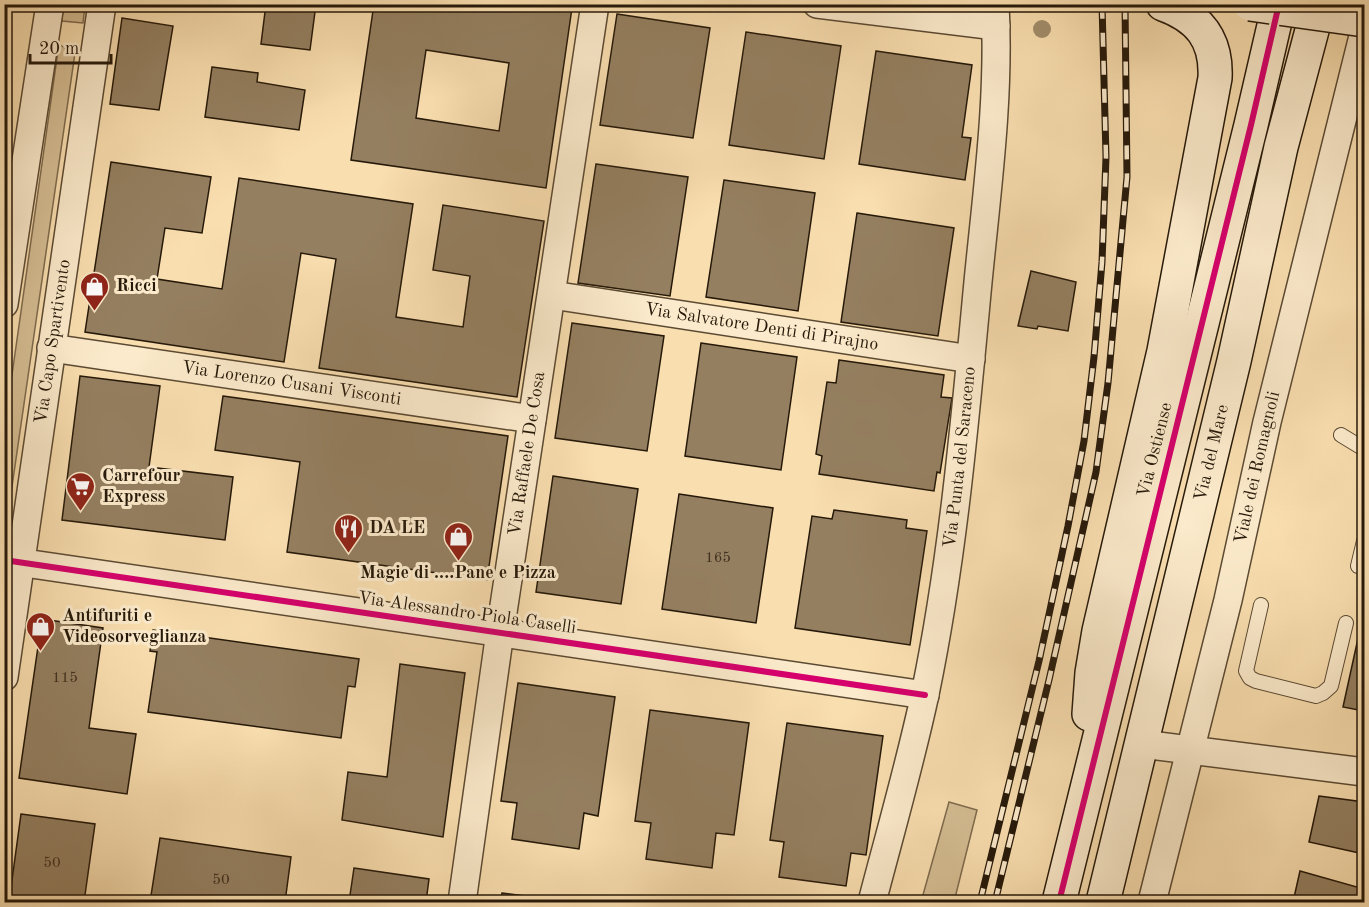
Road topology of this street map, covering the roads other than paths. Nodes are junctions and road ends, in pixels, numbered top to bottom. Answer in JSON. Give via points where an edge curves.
{"nodes":[{"id":1,"x":50,"y":4,"type":"edge"},
{"id":2,"x":102,"y":4,"type":"edge"},
{"id":3,"x":595,"y":4,"type":"edge"},
{"id":4,"x":817,"y":4,"type":"edge"},
{"id":5,"x":1163,"y":4,"type":"edge"},
{"id":6,"x":1250,"y":4,"type":"edge"},
{"id":7,"x":1279,"y":4,"type":"edge"},
{"id":8,"x":1318,"y":4,"type":"edge"},
{"id":9,"x":996,"y":15,"type":"edge"},
{"id":10,"x":1365,"y":20,"type":"edge"},
{"id":11,"x":1365,"y":32,"type":"edge"},
{"id":12,"x":552,"y":295,"type":"junction"},
{"id":13,"x":4,"y":304,"type":"edge"},
{"id":14,"x":51,"y":348,"type":"junction"},
{"id":15,"x":971,"y":359,"type":"junction"},
{"id":16,"x":532,"y":419,"type":"junction"},
{"id":17,"x":1341,"y":435,"type":"dead end"},
{"id":18,"x":1365,"y":449,"type":"edge"},
{"id":19,"x":1365,"y":541,"type":"edge"},
{"id":20,"x":13,"y":562,"type":"edge"},
{"id":21,"x":1358,"y":566,"type":"dead end"},
{"id":22,"x":1261,"y":605,"type":"dead end"},
{"id":23,"x":1346,"y":623,"type":"dead end"},
{"id":24,"x":500,"y":632,"type":"junction"},
{"id":25,"x":4,"y":677,"type":"edge"},
{"id":26,"x":925,"y":695,"type":"junction"},
{"id":27,"x":1142,"y":744,"type":"junction"},
{"id":28,"x":1191,"y":749,"type":"junction"},
{"id":29,"x":1365,"y":772,"type":"edge"},
{"id":30,"x":1089,"y":779,"type":"junction"},
{"id":31,"x":462,"y":903,"type":"edge"},
{"id":32,"x":872,"y":903,"type":"edge"},
{"id":33,"x":1059,"y":903,"type":"edge"},
{"id":34,"x":1103,"y":903,"type":"edge"},
{"id":35,"x":1152,"y":903,"type":"edge"}],
"edges":[{"from":1,"to":13,"type":"street"},
{"from":2,"to":14,"type":"street","name":"Via Capo Spartivento"},
{"from":3,"to":12,"type":"street","name":"Via Raffaele De Cosa"},
{"from":4,"to":9,"type":"street"},
{"from":5,"to":30,"type":"street","via":[[1202,29],[1214,54],[1215,78],[1164,351],[1095,652],[1089,714]]},
{"from":6,"to":10,"type":"street","bridge":true},
{"from":7,"to":30,"type":"street","name":"Via Ostiense"},
{"from":8,"to":27,"type":"street","name":"Via del Mare"},
{"from":9,"to":15,"type":"street","name":"Via Punta del Saraceno","via":[[997,75]]},
{"from":11,"to":28,"type":"street","name":"Viale dei Romagnoli","via":[[1267,422]]},
{"from":12,"to":15,"type":"street","name":"Via Salvatore Denti di Pirajno"},
{"from":12,"to":16,"type":"street","name":"Via Raffaele De Cosa"},
{"from":14,"to":16,"type":"street","name":"Via Lorenzo Cusani Visconti"},
{"from":14,"to":20,"type":"street","name":"Via Capo Spartivento"},
{"from":15,"to":26,"type":"street","name":"Via Punta del Saraceno","via":[[952,530]]},
{"from":16,"to":24,"type":"street","name":"Via Raffaele De Cosa"},
{"from":17,"to":18,"type":"lane"},
{"from":19,"to":21,"type":"lane"},
{"from":20,"to":24,"type":"street","name":"Via Alessandro Piola Caselli"},
{"from":20,"to":25,"type":"street","name":"Via Capo Spartivento"},
{"from":22,"to":23,"type":"lane","via":[[1246,671],[1250,678],[1316,696],[1331,686]]},
{"from":24,"to":26,"type":"street","name":"Via Alessandro Piola Caselli"},
{"from":24,"to":31,"type":"street","name":"Via Raffaele De Cosa"},
{"from":26,"to":32,"type":"street","name":"Via Punta del Saraceno"},
{"from":27,"to":28,"type":"street"},
{"from":27,"to":34,"type":"street","name":"Via del Mare"},
{"from":28,"to":29,"type":"street"},
{"from":28,"to":35,"type":"street","name":"Viale dei Romagnoli"},
{"from":30,"to":33,"type":"street","name":"Via Ostiense"}]}
